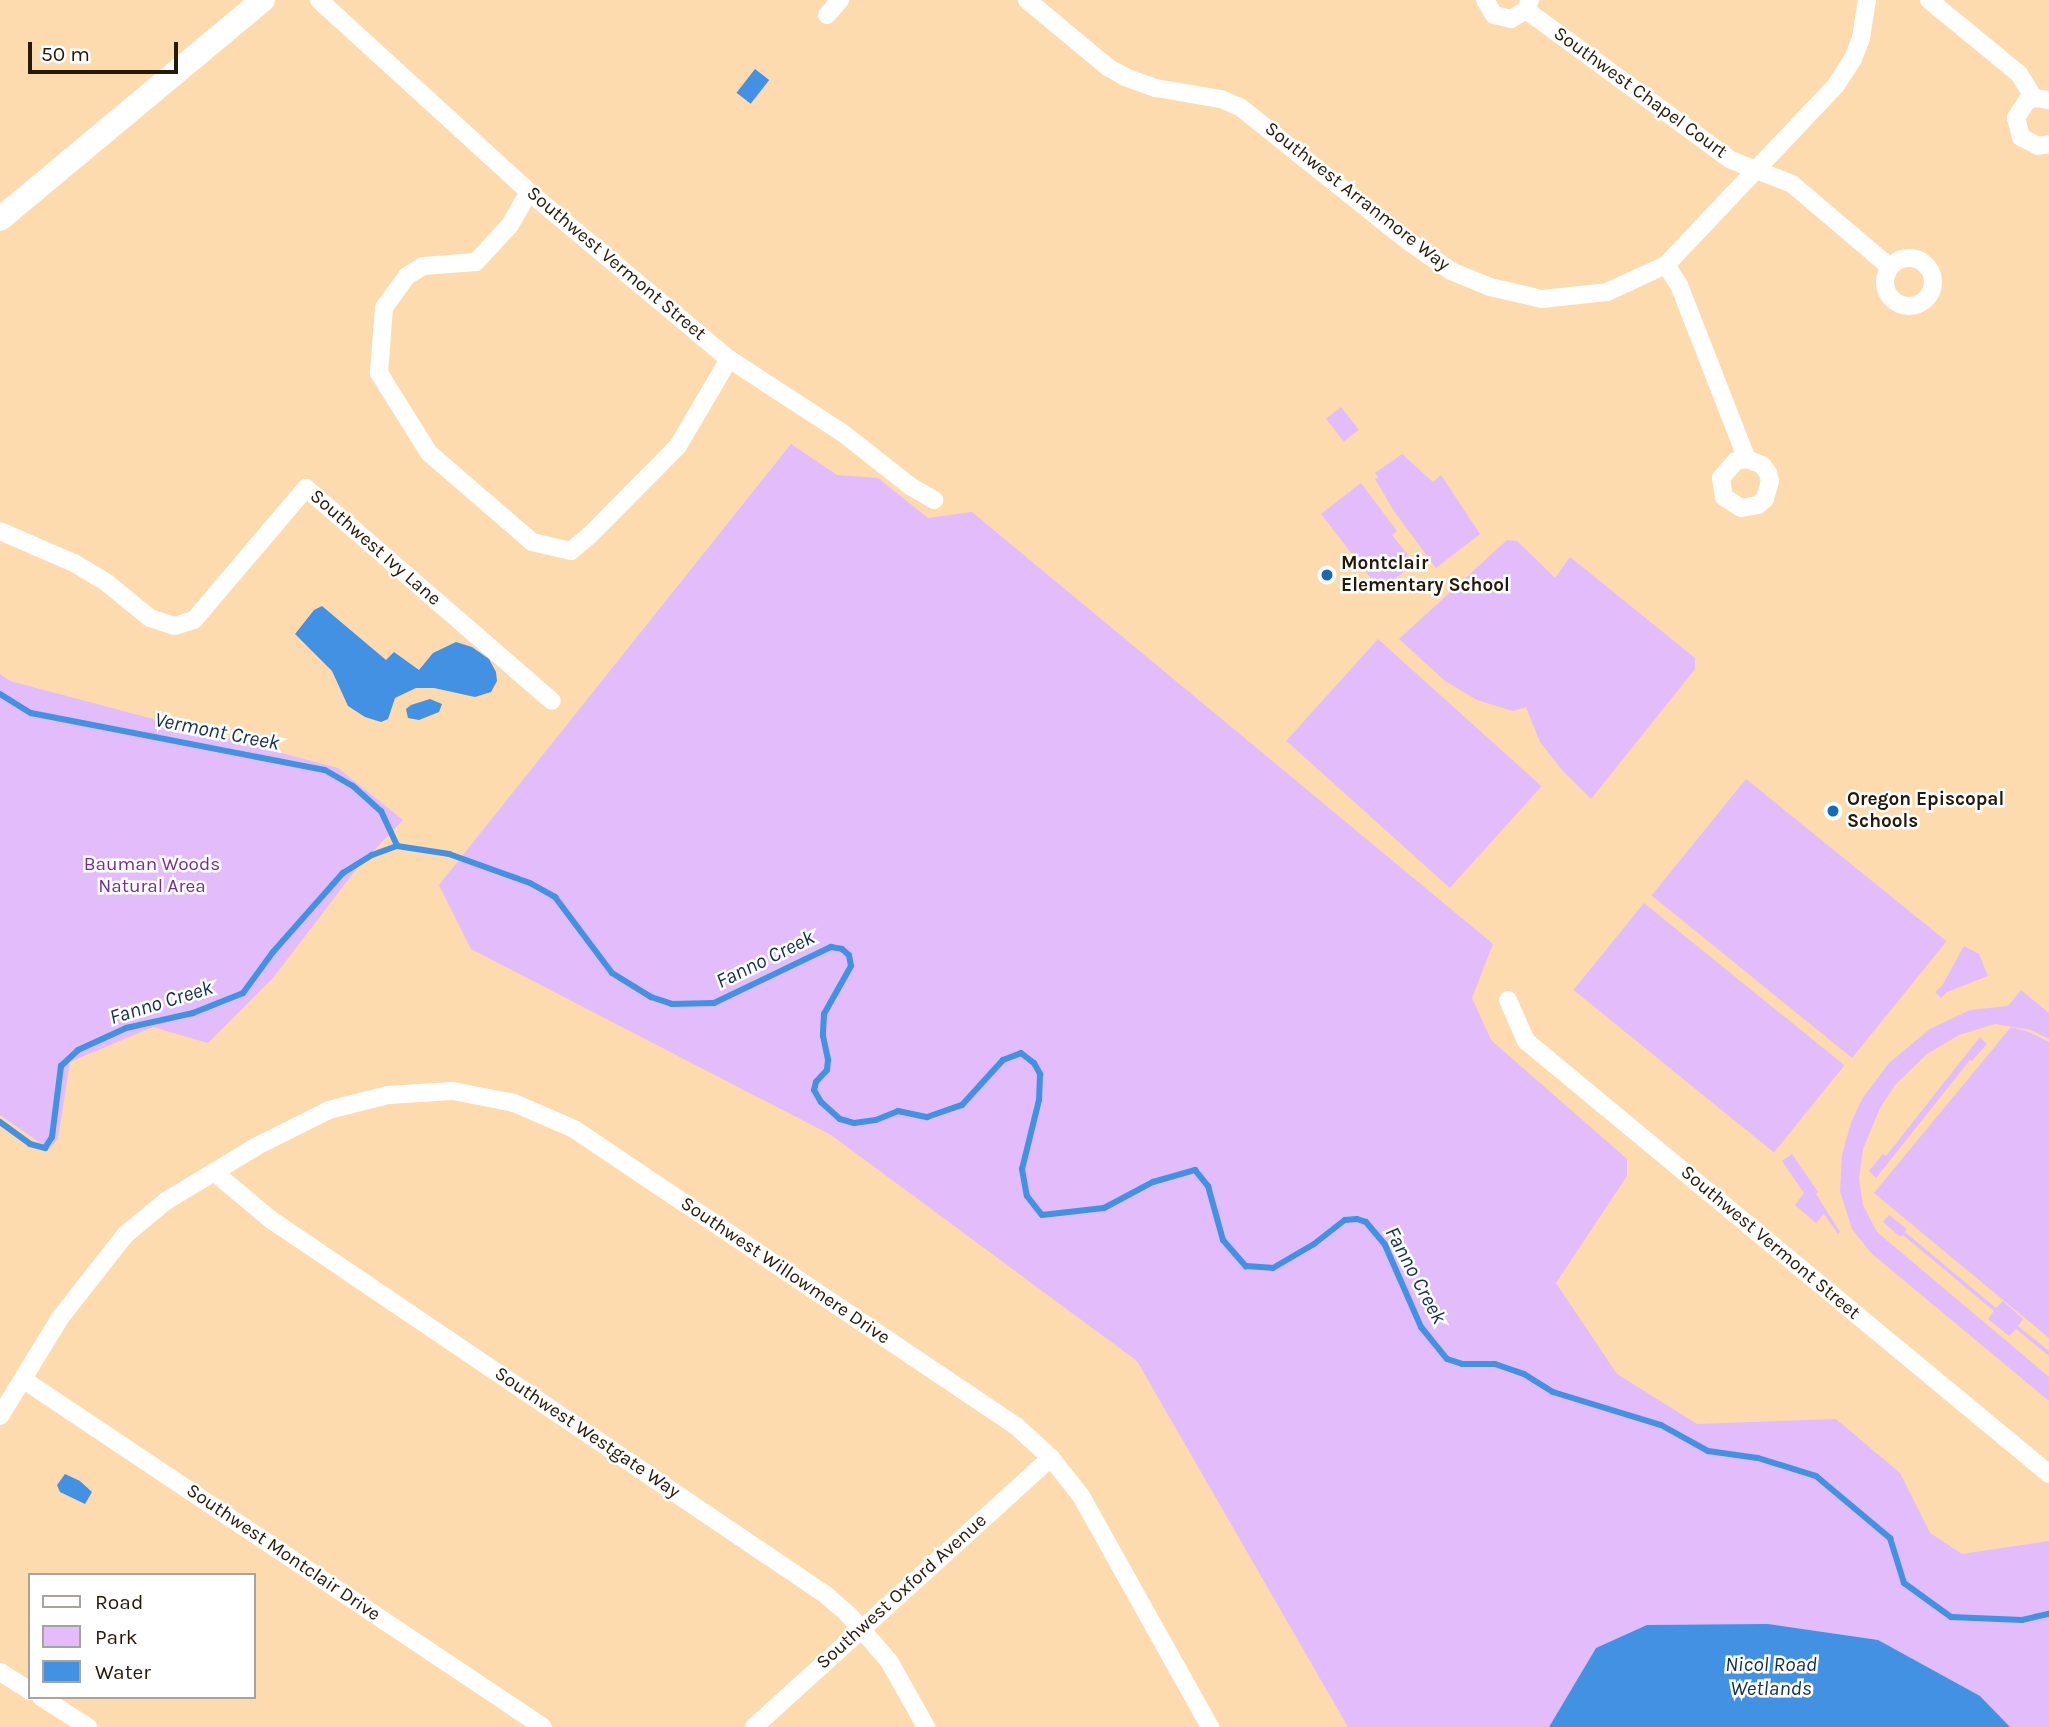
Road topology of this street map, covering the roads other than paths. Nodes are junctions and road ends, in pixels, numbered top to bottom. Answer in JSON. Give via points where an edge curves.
{"nodes":[{"id":1,"x":263,"y":0,"type":"edge"},
{"id":2,"x":319,"y":0,"type":"edge"},
{"id":3,"x":840,"y":0,"type":"edge"},
{"id":4,"x":1027,"y":0,"type":"edge"},
{"id":5,"x":1485,"y":0,"type":"edge"},
{"id":6,"x":1867,"y":0,"type":"edge"},
{"id":7,"x":1929,"y":0,"type":"edge"},
{"id":8,"x":1528,"y":5,"type":"edge"},
{"id":9,"x":827,"y":15,"type":"dead end"},
{"id":10,"x":2041,"y":99,"type":"edge"},
{"id":11,"x":2049,"y":144,"type":"edge"},
{"id":12,"x":1758,"y":169,"type":"junction"},
{"id":13,"x":529,"y":191,"type":"junction"},
{"id":14,"x":0,"y":219,"type":"edge"},
{"id":15,"x":1666,"y":265,"type":"junction"},
{"id":16,"x":1890,"y":267,"type":"dead end"},
{"id":17,"x":729,"y":359,"type":"junction"},
{"id":18,"x":1747,"y":459,"type":"dead end"},
{"id":19,"x":934,"y":500,"type":"dead end"},
{"id":20,"x":0,"y":531,"type":"edge"},
{"id":21,"x":552,"y":701,"type":"dead end"},
{"id":22,"x":1508,"y":1000,"type":"dead end"},
{"id":23,"x":214,"y":1172,"type":"junction"},
{"id":24,"x":24,"y":1380,"type":"junction"},
{"id":25,"x":0,"y":1416,"type":"edge"},
{"id":26,"x":1051,"y":1458,"type":"junction"},
{"id":27,"x":2049,"y":1474,"type":"edge"},
{"id":28,"x":861,"y":1628,"type":"junction"},
{"id":29,"x":0,"y":1672,"type":"edge"},
{"id":30,"x":28,"y":1689,"type":"edge"},
{"id":31,"x":43,"y":1699,"type":"edge"},
{"id":32,"x":67,"y":1722,"type":"edge"},
{"id":33,"x":88,"y":1727,"type":"edge"},
{"id":34,"x":543,"y":1727,"type":"edge"},
{"id":35,"x":754,"y":1727,"type":"edge"},
{"id":36,"x":926,"y":1727,"type":"edge"},
{"id":37,"x":1210,"y":1727,"type":"edge"}],
"edges":[{"from":1,"to":14,"type":"main road"},
{"from":2,"to":13,"type":"street","name":"Southwest Vermont Street"},
{"from":3,"to":9,"type":"street"},
{"from":4,"to":15,"type":"street","name":"Southwest Arranmore Way","via":[[1125,77],[1240,107],[1408,241],[1470,280],[1542,299],[1572,298],[1606,292]]},
{"from":5,"to":8,"type":"street","name":"Southwest Chapel Court","via":[[1502,19],[1511,19]]},
{"from":6,"to":12,"type":"street","name":"Southwest Arranmore Way","via":[[1861,38],[1846,71]]},
{"from":7,"to":10,"type":"street","via":[[2019,74]]},
{"from":8,"to":12,"type":"street","name":"Southwest Chapel Court","via":[[1731,160]]},
{"from":10,"to":11,"type":"street","via":[[2019,109],[2016,127],[2029,143]]},
{"from":12,"to":15,"type":"street","name":"Southwest Arranmore Way"},
{"from":12,"to":16,"type":"street","name":"Southwest Chapel Court","via":[[1792,184]]},
{"from":13,"to":17,"type":"street","name":"Southwest Vermont Street"},
{"from":13,"to":17,"type":"street","via":[[509,226],[476,262],[424,266],[407,276],[384,308],[379,373],[429,453],[532,542],[571,551],[590,535],[678,446]]},
{"from":15,"to":18,"type":"street","via":[[1681,288]]},
{"from":17,"to":19,"type":"street","name":"Southwest Vermont Street"},
{"from":20,"to":21,"type":"street","name":"Southwest Ivy Lane","via":[[74,563],[150,618],[176,626],[194,620],[306,488]]},
{"from":22,"to":27,"type":"street","name":"Southwest Vermont Street","via":[[1526,1041]]},
{"from":23,"to":24,"type":"street","name":"Southwest Willowmere Drive","via":[[166,1201],[125,1235],[60,1318]]},
{"from":23,"to":26,"type":"street","name":"Southwest Willowmere Drive","via":[[329,1110],[388,1095],[453,1091],[514,1103],[574,1129],[1016,1426]]},
{"from":23,"to":28,"type":"street","name":"Southwest Westgate Way","via":[[270,1219],[826,1595]]},
{"from":24,"to":25,"type":"street","name":"Southwest Willowmere Drive"},
{"from":24,"to":34,"type":"street","name":"Southwest Montclair Drive"},
{"from":26,"to":28,"type":"street","name":"Southwest Oxford Avenue"},
{"from":26,"to":37,"type":"street","name":"Southwest Willowmere Drive","via":[[1081,1496]]},
{"from":28,"to":35,"type":"street","name":"Southwest Oxford Avenue"},
{"from":28,"to":36,"type":"street","name":"Southwest Westgate Way","via":[[889,1661]]},
{"from":29,"to":30,"type":"street"},
{"from":31,"to":32,"type":"street"},
{"from":32,"to":33,"type":"street"}]}
